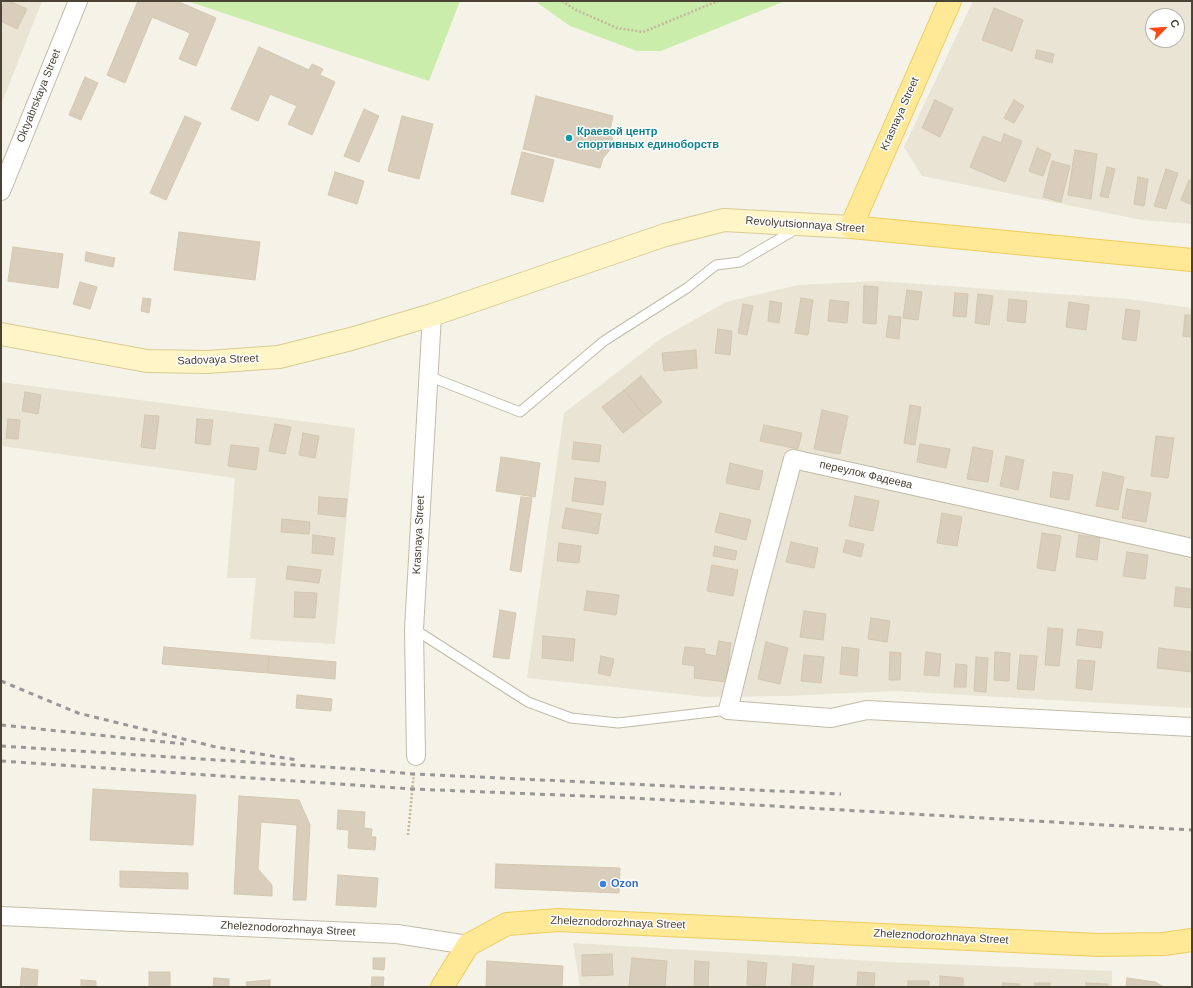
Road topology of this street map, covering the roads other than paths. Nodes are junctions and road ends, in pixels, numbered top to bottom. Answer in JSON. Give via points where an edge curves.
{"nodes":[{"id":1,"x":78,"y":1,"type":"edge"},
{"id":2,"x":950,"y":1,"type":"edge"},
{"id":3,"x":1,"y":191,"type":"edge"},
{"id":4,"x":805,"y":224,"type":"junction"},
{"id":5,"x":851,"y":227,"type":"junction"},
{"id":6,"x":1192,"y":260,"type":"edge"},
{"id":7,"x":432,"y":315,"type":"junction"},
{"id":8,"x":1,"y":334,"type":"edge"},
{"id":9,"x":428,"y":376,"type":"junction"},
{"id":10,"x":1192,"y":548,"type":"edge"},
{"id":11,"x":414,"y":629,"type":"junction"},
{"id":12,"x":728,"y":710,"type":"junction"},
{"id":13,"x":1192,"y":727,"type":"edge"},
{"id":14,"x":416,"y":756,"type":"road end"},
{"id":15,"x":1,"y":916,"type":"edge"},
{"id":16,"x":1192,"y":940,"type":"edge"},
{"id":17,"x":468,"y":945,"type":"junction"},
{"id":18,"x":442,"y":987,"type":"edge"}],
"edges":[{"from":1,"to":3,"type":"street","name":"Oktyabrskaya Street"},
{"from":2,"to":5,"type":"main road","name":"Krasnaya Street"},
{"from":4,"to":5,"type":"street","name":"Revolyutsionnaya Street"},
{"from":4,"to":7,"type":"street","name":"Revolyutsionnaya Street","via":[[724,220],[665,234]]},
{"from":4,"to":9,"type":"lane","via":[[740,262],[716,265],[687,288],[604,341],[520,412]]},
{"from":5,"to":6,"type":"main road","name":"Revolyutsionnaya Street"},
{"from":7,"to":8,"type":"street","name":"Sadovaya Street","via":[[279,357],[207,362],[147,361]]},
{"from":7,"to":9,"type":"street","name":"Krasnaya Street"},
{"from":9,"to":11,"type":"street","name":"Krasnaya Street"},
{"from":10,"to":12,"type":"street","name":"переулок Фадеева","via":[[792,459]]},
{"from":11,"to":12,"type":"lane","via":[[528,702],[571,718],[618,723]]},
{"from":11,"to":14,"type":"street","name":"Krasnaya Street"},
{"from":12,"to":13,"type":"street","via":[[831,718],[867,710]]},
{"from":15,"to":17,"type":"street","name":"Zheleznodorozhnaya Street","via":[[397,934]]},
{"from":16,"to":17,"type":"main road","name":"Zheleznodorozhnaya Street","via":[[1164,944],[1099,945],[558,920],[507,924]]},
{"from":17,"to":18,"type":"main road"}]}
